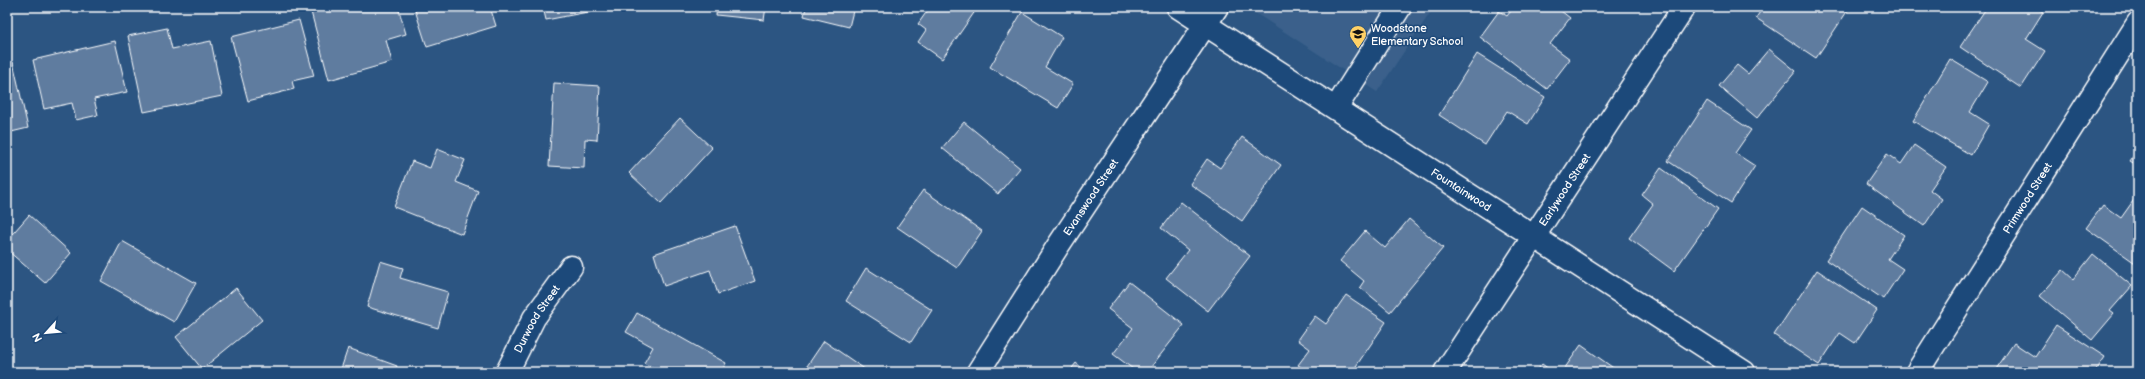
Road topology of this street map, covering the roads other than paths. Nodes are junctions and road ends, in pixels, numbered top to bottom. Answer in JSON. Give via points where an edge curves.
{"nodes":[{"id":1,"x":1178,"y":7,"type":"edge"},
{"id":2,"x":1400,"y":7,"type":"edge"},
{"id":3,"x":1684,"y":7,"type":"edge"},
{"id":4,"x":1212,"y":16,"type":"edge"},
{"id":5,"x":2138,"y":23,"type":"edge"},
{"id":6,"x":1336,"y":108,"type":"junction"},
{"id":7,"x":1534,"y":236,"type":"junction"},
{"id":8,"x":571,"y":268,"type":"dead end"},
{"id":9,"x":507,"y":372,"type":"edge"},
{"id":10,"x":978,"y":372,"type":"edge"},
{"id":11,"x":1445,"y":372,"type":"edge"},
{"id":12,"x":1744,"y":372,"type":"edge"},
{"id":13,"x":1917,"y":372,"type":"edge"}],
"edges":[{"from":1,"to":4,"type":"street","name":"Fountainwood"},
{"from":2,"to":6,"type":"street"},
{"from":3,"to":7,"type":"street","name":"Earlywood Street"},
{"from":4,"to":6,"type":"street","name":"Fountainwood"},
{"from":4,"to":10,"type":"street","name":"Evanswood Street","via":[[1058,246]]},
{"from":5,"to":13,"type":"street","name":"Primwood Street"},
{"from":6,"to":7,"type":"street","name":"Fountainwood"},
{"from":7,"to":11,"type":"street","name":"Earlywood Street"},
{"from":7,"to":12,"type":"street","name":"Fountainwood"},
{"from":8,"to":9,"type":"street","name":"Durwood Street","via":[[534,318]]}]}
